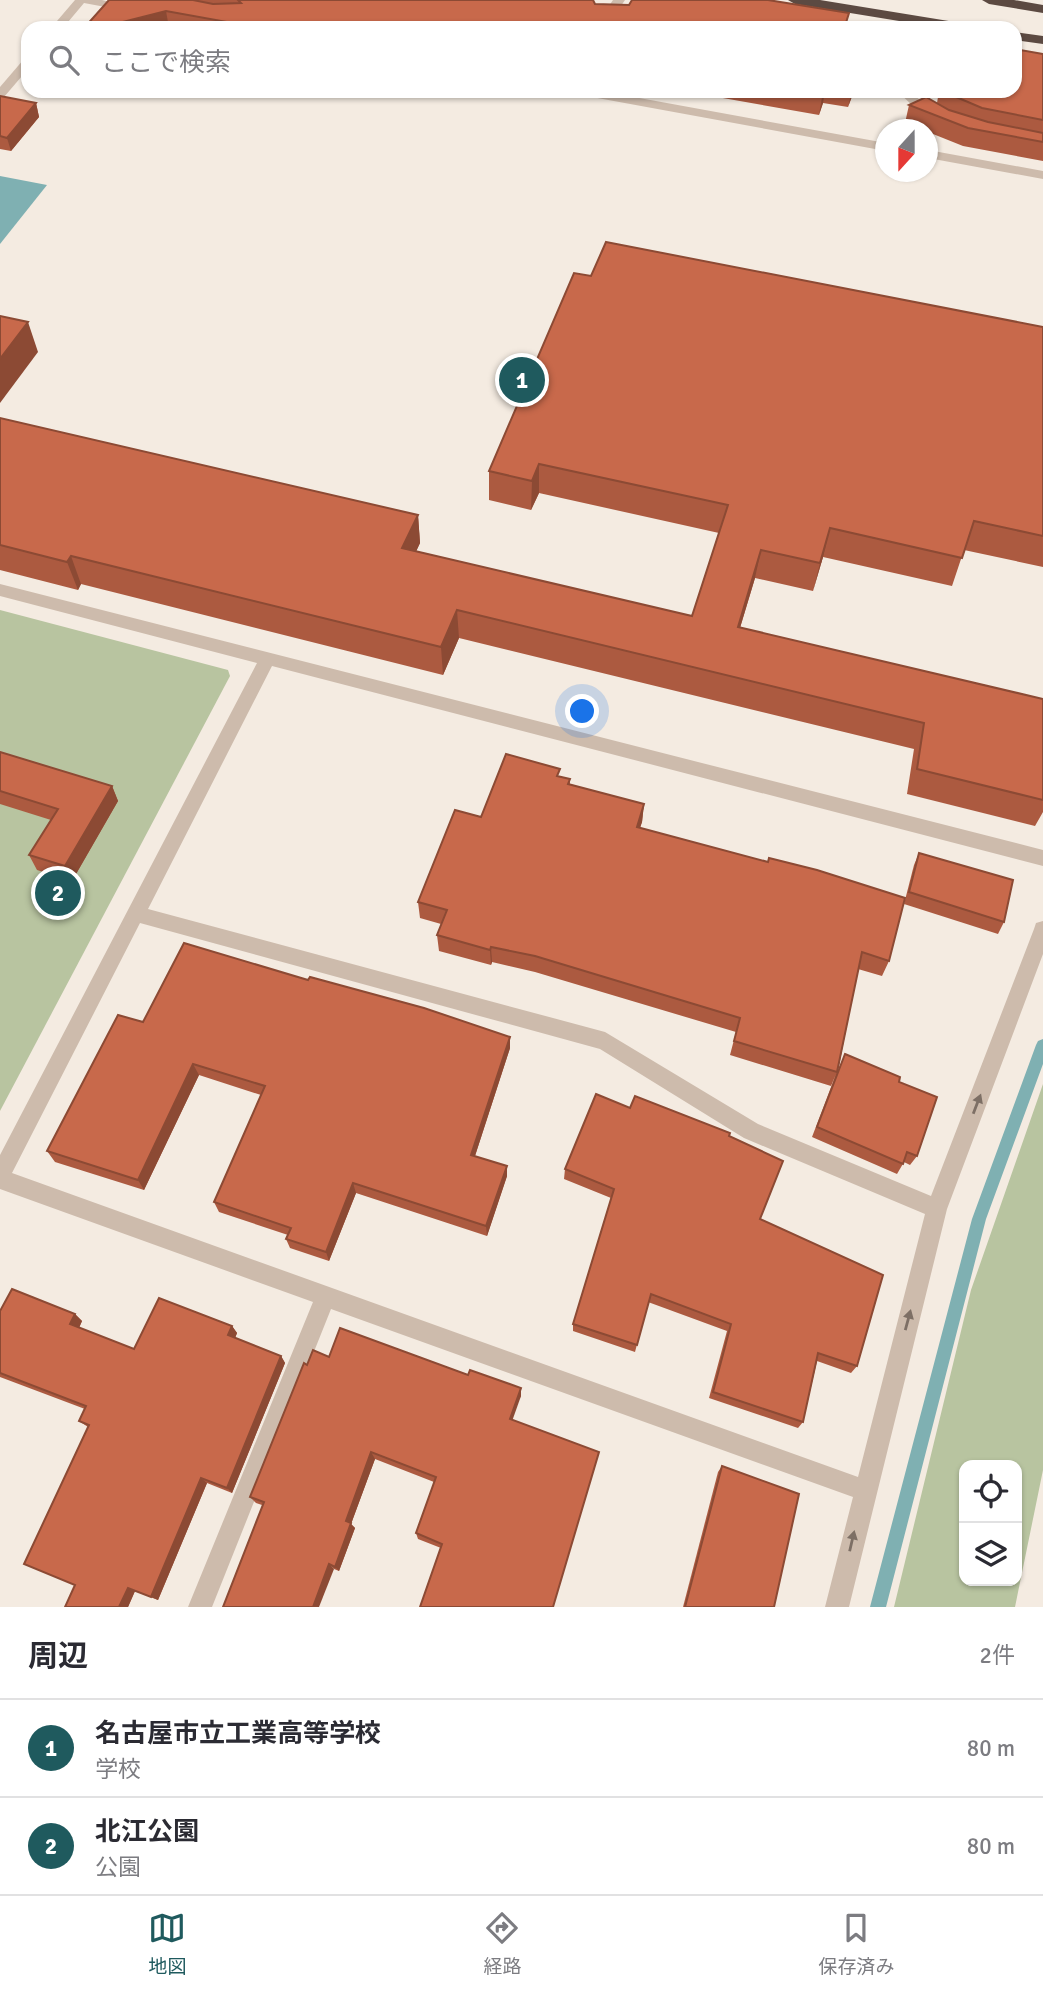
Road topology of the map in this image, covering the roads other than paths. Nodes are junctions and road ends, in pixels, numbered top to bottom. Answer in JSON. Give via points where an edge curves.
{"nodes":[{"id":1,"x":83,"y":0,"type":"edge"},
{"id":2,"x":619,"y":0,"type":"edge"},
{"id":3,"x":796,"y":0,"type":"edge"},
{"id":4,"x":989,"y":0,"type":"edge"},
{"id":5,"x":135,"y":9,"type":"edge"},
{"id":6,"x":1043,"y":9,"type":"edge"},
{"id":7,"x":64,"y":21,"type":"edge"},
{"id":8,"x":605,"y":21,"type":"edge"},
{"id":9,"x":899,"y":21,"type":"edge"},
{"id":10,"x":1022,"y":37,"type":"edge"},
{"id":11,"x":1043,"y":40,"type":"edge"},
{"id":12,"x":21,"y":70,"type":"edge"},
{"id":13,"x":0,"y":94,"type":"edge"},
{"id":14,"x":620,"y":98,"type":"edge"},
{"id":15,"x":910,"y":98,"type":"edge"},
{"id":16,"x":948,"y":124,"type":"edge"},
{"id":17,"x":875,"y":144,"type":"edge"},
{"id":18,"x":938,"y":156,"type":"edge"},
{"id":19,"x":1043,"y":175,"type":"edge"},
{"id":20,"x":0,"y":590,"type":"edge"},
{"id":21,"x":267,"y":660,"type":"junction"},
{"id":22,"x":1043,"y":858,"type":"edge"},
{"id":23,"x":136,"y":914,"type":"junction"},
{"id":24,"x":1043,"y":929,"type":"edge"},
{"id":25,"x":0,"y":1177,"type":"edge"},
{"id":26,"x":937,"y":1209,"type":"junction"},
{"id":27,"x":326,"y":1296,"type":"junction"},
{"id":28,"x":864,"y":1490,"type":"junction"},
{"id":29,"x":200,"y":1607,"type":"edge"},
{"id":30,"x":837,"y":1607,"type":"edge"}],
"edges":[{"from":1,"to":5,"type":"street"},
{"from":1,"to":7,"type":"street"},
{"from":2,"to":8,"type":"street"},
{"from":3,"to":9,"type":"highway"},
{"from":4,"to":6,"type":"highway"},
{"from":10,"to":11,"type":"highway"},
{"from":12,"to":13,"type":"street"},
{"from":14,"to":17,"type":"street"},
{"from":15,"to":16,"type":"street","via":[[929,116]]},
{"from":18,"to":19,"type":"street"},
{"from":20,"to":21,"type":"street"},
{"from":21,"to":22,"type":"street"},
{"from":21,"to":23,"type":"street"},
{"from":23,"to":25,"type":"street"},
{"from":23,"to":26,"type":"street","via":[[605,1041],[751,1131]]},
{"from":26,"to":24,"type":"street","one_way":true},
{"from":25,"to":27,"type":"street"},
{"from":28,"to":26,"type":"street","one_way":true},
{"from":27,"to":28,"type":"street"},
{"from":27,"to":29,"type":"street"},
{"from":30,"to":28,"type":"street","one_way":true}]}
